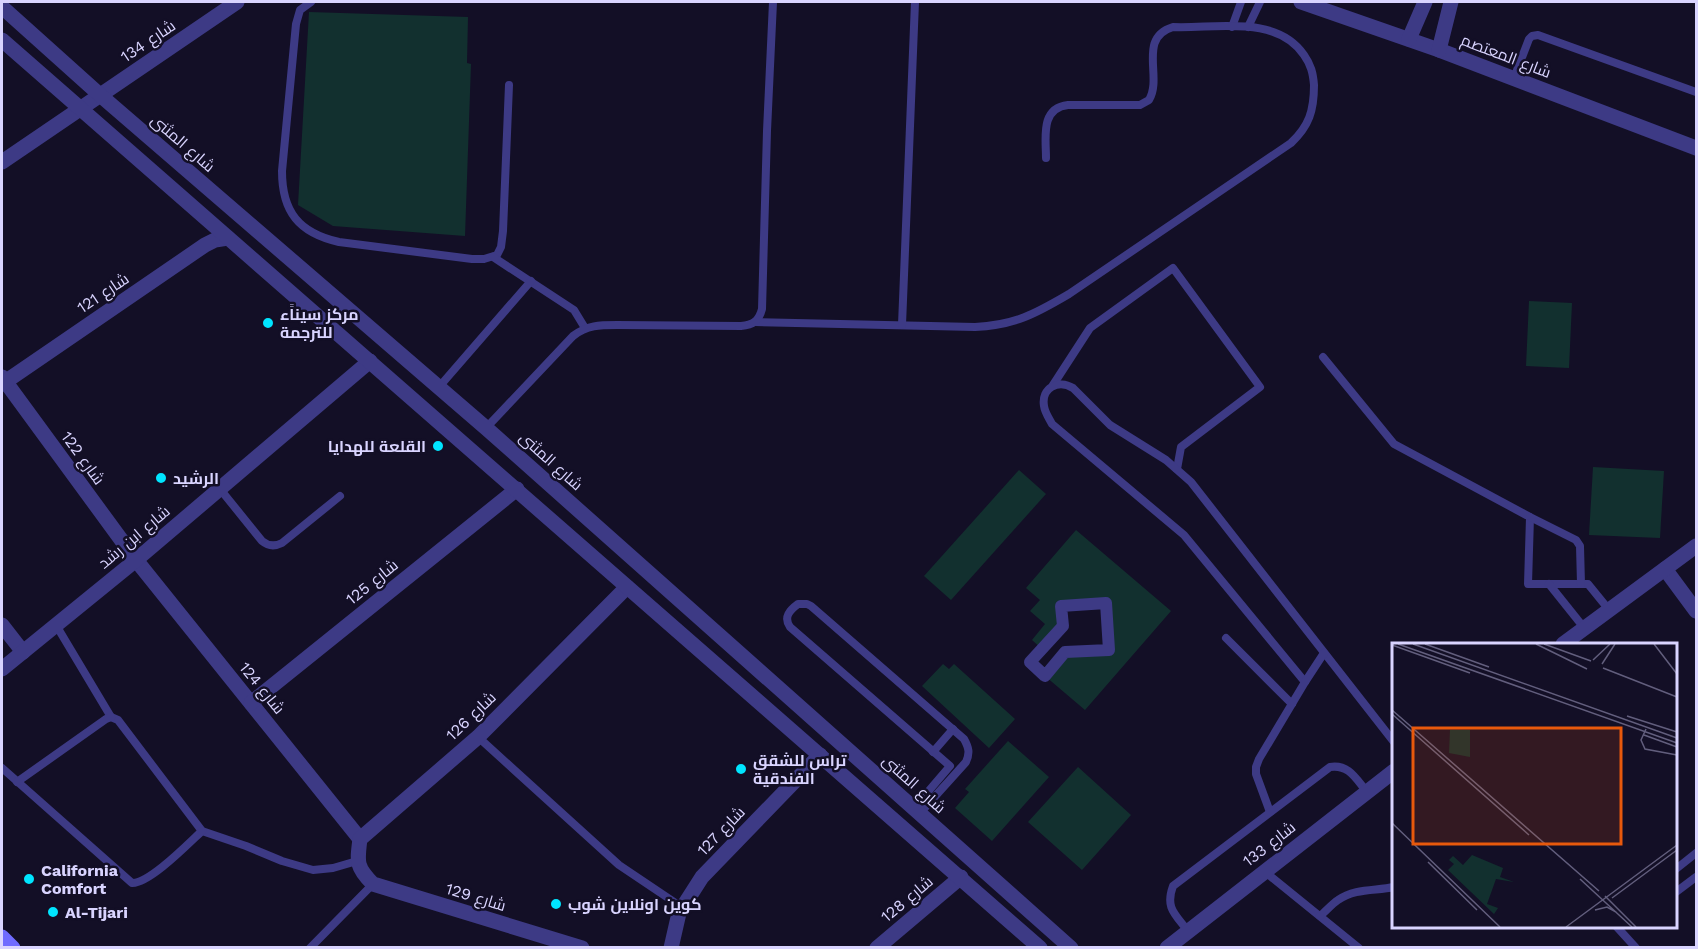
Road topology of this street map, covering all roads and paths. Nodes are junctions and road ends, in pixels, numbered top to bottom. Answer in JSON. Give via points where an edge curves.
{"nodes":[{"id":1,"x":237,"y":2,"type":"edge"},
{"id":2,"x":311,"y":2,"type":"edge"},
{"id":3,"x":773,"y":2,"type":"edge"},
{"id":4,"x":915,"y":2,"type":"edge"},
{"id":5,"x":1241,"y":2,"type":"edge"},
{"id":6,"x":1260,"y":2,"type":"edge"},
{"id":7,"x":1301,"y":2,"type":"edge"},
{"id":8,"x":1425,"y":2,"type":"edge"},
{"id":9,"x":1451,"y":2,"type":"edge"},
{"id":10,"x":2,"y":7,"type":"edge"},
{"id":11,"x":1232,"y":27,"type":"junction"},
{"id":12,"x":1248,"y":27,"type":"junction"},
{"id":13,"x":1409,"y":39,"type":"junction"},
{"id":14,"x":2,"y":40,"type":"edge"},
{"id":15,"x":1439,"y":50,"type":"junction"},
{"id":16,"x":1514,"y":78,"type":"junction"},
{"id":17,"x":509,"y":85,"type":"dead end"},
{"id":18,"x":1696,"y":92,"type":"edge"},
{"id":19,"x":100,"y":95,"type":"junction"},
{"id":20,"x":80,"y":109,"type":"junction"},
{"id":21,"x":1696,"y":148,"type":"edge"},
{"id":22,"x":1046,"y":158,"type":"dead end"},
{"id":23,"x":2,"y":160,"type":"edge"},
{"id":24,"x":228,"y":238,"type":"junction"},
{"id":25,"x":493,"y":257,"type":"junction"},
{"id":26,"x":531,"y":281,"type":"junction"},
{"id":27,"x":755,"y":322,"type":"junction"},
{"id":28,"x":902,"y":325,"type":"junction"},
{"id":29,"x":585,"y":328,"type":"junction"},
{"id":30,"x":1323,"y":357,"type":"dead end"},
{"id":31,"x":370,"y":361,"type":"junction"},
{"id":32,"x":3,"y":381,"type":"edge"},
{"id":33,"x":1053,"y":385,"type":"junction"},
{"id":34,"x":439,"y":387,"type":"junction"},
{"id":35,"x":486,"y":428,"type":"junction"},
{"id":36,"x":1177,"y":469,"type":"junction"},
{"id":37,"x":220,"y":489,"type":"junction"},
{"id":38,"x":517,"y":489,"type":"junction"},
{"id":39,"x":340,"y":496,"type":"dead end"},
{"id":40,"x":1530,"y":517,"type":"junction"},
{"id":41,"x":1696,"y":546,"type":"edge"},
{"id":42,"x":136,"y":560,"type":"junction"},
{"id":43,"x":1665,"y":569,"type":"junction"},
{"id":44,"x":1549,"y":584,"type":"junction"},
{"id":45,"x":1581,"y":584,"type":"junction"},
{"id":46,"x":627,"y":587,"type":"junction"},
{"id":47,"x":1610,"y":611,"type":"junction"},
{"id":48,"x":1696,"y":612,"type":"edge"},
{"id":49,"x":2,"y":625,"type":"edge"},
{"id":50,"x":56,"y":625,"type":"junction"},
{"id":51,"x":1585,"y":629,"type":"junction"},
{"id":52,"x":1226,"y":638,"type":"dead end"},
{"id":53,"x":1566,"y":643,"type":"edge"},
{"id":54,"x":23,"y":652,"type":"junction"},
{"id":55,"x":1065,"y":652,"type":"joint"},
{"id":56,"x":1324,"y":653,"type":"junction"},
{"id":57,"x":2,"y":669,"type":"edge"},
{"id":58,"x":1305,"y":682,"type":"junction"},
{"id":59,"x":251,"y":703,"type":"junction"},
{"id":60,"x":1292,"y":704,"type":"junction"},
{"id":61,"x":111,"y":717,"type":"junction"},
{"id":62,"x":952,"y":729,"type":"junction"},
{"id":63,"x":478,"y":737,"type":"junction"},
{"id":64,"x":1392,"y":739,"type":"edge"},
{"id":65,"x":933,"y":752,"type":"junction"},
{"id":66,"x":820,"y":755,"type":"junction"},
{"id":67,"x":2,"y":768,"type":"edge"},
{"id":68,"x":1392,"y":773,"type":"edge"},
{"id":69,"x":17,"y":782,"type":"junction"},
{"id":70,"x":1367,"y":792,"type":"junction"},
{"id":71,"x":917,"y":811,"type":"junction"},
{"id":72,"x":1270,"y":812,"type":"junction"},
{"id":73,"x":202,"y":831,"type":"junction"},
{"id":74,"x":360,"y":839,"type":"junction"},
{"id":75,"x":1696,"y":853,"type":"edge"},
{"id":76,"x":1677,"y":869,"type":"edge"},
{"id":77,"x":1264,"y":871,"type":"junction"},
{"id":78,"x":364,"y":873,"type":"junction"},
{"id":79,"x":961,"y":877,"type":"junction"},
{"id":80,"x":1696,"y":877,"type":"edge"},
{"id":81,"x":1392,"y":886,"type":"edge"},
{"id":82,"x":1677,"y":891,"type":"edge"},
{"id":83,"x":683,"y":908,"type":"junction"},
{"id":84,"x":1320,"y":916,"type":"junction"},
{"id":85,"x":1617,"y":928,"type":"edge"},
{"id":86,"x":1188,"y":931,"type":"junction"},
{"id":87,"x":2,"y":936,"type":"edge"},
{"id":88,"x":13,"y":948,"type":"edge"},
{"id":89,"x":310,"y":948,"type":"edge"},
{"id":90,"x":582,"y":948,"type":"edge"},
{"id":91,"x":671,"y":948,"type":"edge"},
{"id":92,"x":877,"y":948,"type":"edge"},
{"id":93,"x":1041,"y":948,"type":"edge"},
{"id":94,"x":1071,"y":948,"type":"edge"},
{"id":95,"x":1167,"y":948,"type":"edge"},
{"id":96,"x":1359,"y":948,"type":"edge"},
{"id":97,"x":1636,"y":948,"type":"edge"}],
"edges":[{"from":1,"to":19,"type":"street","name":"شارع 134"},
{"from":2,"to":25,"type":"lane","via":[[300,10],[296,24],[282,171],[282,189],[294,216],[311,233],[339,242],[472,259]]},
{"from":3,"to":27,"type":"lane","via":[[762,309]]},
{"from":4,"to":28,"type":"lane"},
{"from":5,"to":11,"type":"lane"},
{"from":6,"to":12,"type":"lane"},
{"from":7,"to":13,"type":"street","name":"شارع المعتصم"},
{"from":8,"to":13,"type":"street"},
{"from":9,"to":15,"type":"street"},
{"from":10,"to":19,"type":"street","name":"شارع المثنى"},
{"from":11,"to":12,"type":"lane"},
{"from":11,"to":22,"type":"lane","via":[[1173,27],[1160,33],[1155,39],[1153,90],[1149,100],[1140,105],[1068,105],[1055,109],[1047,120]]},
{"from":12,"to":28,"type":"lane","via":[[1281,34],[1292,41],[1311,65],[1313,105],[1309,120],[1291,143],[1046,308],[1002,325]]},
{"from":13,"to":15,"type":"street","name":"شارع المعتصم"},
{"from":14,"to":20,"type":"street"},
{"from":15,"to":16,"type":"street","name":"شارع المعتصم"},
{"from":16,"to":18,"type":"lane","via":[[1529,39],[1538,35]]},
{"from":16,"to":21,"type":"street","name":"شارع المعتصم"},
{"from":17,"to":25,"type":"lane","via":[[503,231],[500,251]]},
{"from":19,"to":20,"type":"street","name":"شارع 134"},
{"from":19,"to":34,"type":"street","name":"شارع المثنى"},
{"from":20,"to":23,"type":"street","name":"شارع 134"},
{"from":20,"to":24,"type":"street"},
{"from":24,"to":31,"type":"street"},
{"from":24,"to":32,"type":"street","name":"شارع 121","via":[[206,245]]},
{"from":25,"to":26,"type":"lane"},
{"from":26,"to":29,"type":"lane","via":[[574,310]]},
{"from":26,"to":34,"type":"lane"},
{"from":27,"to":28,"type":"lane"},
{"from":27,"to":29,"type":"lane","via":[[741,326],[617,324]]},
{"from":29,"to":35,"type":"lane"},
{"from":30,"to":40,"type":"lane","via":[[1394,444]]},
{"from":31,"to":37,"type":"street","name":"شارع ابن رشد"},
{"from":31,"to":38,"type":"street"},
{"from":32,"to":42,"type":"street","name":"شارع 122"},
{"from":33,"to":36,"type":"lane","via":[[1073,388],[1110,425]]},
{"from":33,"to":36,"type":"lane","via":[[1090,328],[1173,268],[1260,387],[1181,447]]},
{"from":33,"to":58,"type":"lane","via":[[1043,399],[1052,424],[1184,535]]},
{"from":34,"to":35,"type":"street","name":"شارع المثنى"},
{"from":35,"to":71,"type":"street","name":"شارع المثنى"},
{"from":36,"to":56,"type":"lane"},
{"from":37,"to":39,"type":"lane","via":[[262,541],[273,546]]},
{"from":37,"to":42,"type":"street","name":"شارع ابن رشد"},
{"from":38,"to":46,"type":"street"},
{"from":38,"to":59,"type":"street","name":"شارع 125"},
{"from":40,"to":44,"type":"lane","via":[[1528,584]]},
{"from":40,"to":45,"type":"lane","via":[[1576,540],[1580,546]]},
{"from":41,"to":43,"type":"street"},
{"from":42,"to":50,"type":"street","name":"شارع ابن رشد"},
{"from":42,"to":59,"type":"street","name":"شارع 124"},
{"from":43,"to":47,"type":"street"},
{"from":43,"to":48,"type":"street"},
{"from":44,"to":45,"type":"lane"},
{"from":44,"to":51,"type":"lane"},
{"from":45,"to":47,"type":"lane","via":[[1588,584]]},
{"from":46,"to":63,"type":"street","name":"شارع 126"},
{"from":46,"to":66,"type":"street"},
{"from":47,"to":51,"type":"street"},
{"from":49,"to":54,"type":"street"},
{"from":50,"to":54,"type":"street","name":"شارع ابن رشد"},
{"from":50,"to":61,"type":"lane"},
{"from":51,"to":53,"type":"street"},
{"from":52,"to":60,"type":"lane"},
{"from":54,"to":57,"type":"street","name":"شارع ابن رشد"},
{"from":55,"to":55,"type":"street","via":[[1045,676],[1030,662],[1063,626],[1061,606],[1106,603],[1109,650]]},
{"from":56,"to":58,"type":"lane"},
{"from":56,"to":64,"type":"lane"},
{"from":58,"to":60,"type":"lane"},
{"from":59,"to":74,"type":"street","name":"شارع 124"},
{"from":60,"to":72,"type":"lane","via":[[1256,767]]},
{"from":61,"to":69,"type":"lane"},
{"from":61,"to":73,"type":"lane","via":[[118,720]]},
{"from":62,"to":65,"type":"lane"},
{"from":62,"to":65,"type":"lane","via":[[811,606],[798,604],[787,615],[790,627]]},
{"from":62,"to":71,"type":"lane","via":[[964,739],[969,755],[962,767]]},
{"from":63,"to":74,"type":"street","name":"شارع 126"},
{"from":63,"to":83,"type":"lane","via":[[619,865]]},
{"from":65,"to":71,"type":"lane","via":[[950,766]]},
{"from":66,"to":79,"type":"street"},
{"from":66,"to":83,"type":"street","name":"شارع 127","via":[[702,877]]},
{"from":67,"to":69,"type":"lane"},
{"from":68,"to":70,"type":"street","name":"شارع 133"},
{"from":69,"to":73,"type":"lane","via":[[132,883],[139,884],[161,868]]},
{"from":70,"to":72,"type":"lane","via":[[1350,771],[1330,768]]},
{"from":70,"to":77,"type":"street","name":"شارع 133"},
{"from":71,"to":94,"type":"street","name":"شارع المثنى"},
{"from":72,"to":86,"type":"lane","via":[[1173,886],[1171,910]]},
{"from":73,"to":78,"type":"lane","via":[[313,870],[333,868]]},
{"from":74,"to":78,"type":"street"},
{"from":75,"to":76,"type":"lane"},
{"from":77,"to":84,"type":"lane"},
{"from":77,"to":86,"type":"street","name":"شارع 133"},
{"from":78,"to":89,"type":"lane"},
{"from":78,"to":90,"type":"street","name":"شارع 129"},
{"from":79,"to":92,"type":"street","name":"شارع 128"},
{"from":79,"to":93,"type":"street"},
{"from":80,"to":82,"type":"lane"},
{"from":81,"to":84,"type":"lane","via":[[1344,896]]},
{"from":83,"to":91,"type":"street","name":"شارع 127"},
{"from":84,"to":96,"type":"lane"},
{"from":85,"to":97,"type":"lane"},
{"from":86,"to":95,"type":"street","name":"شارع 133"},
{"from":87,"to":88,"type":"main road"}]}
